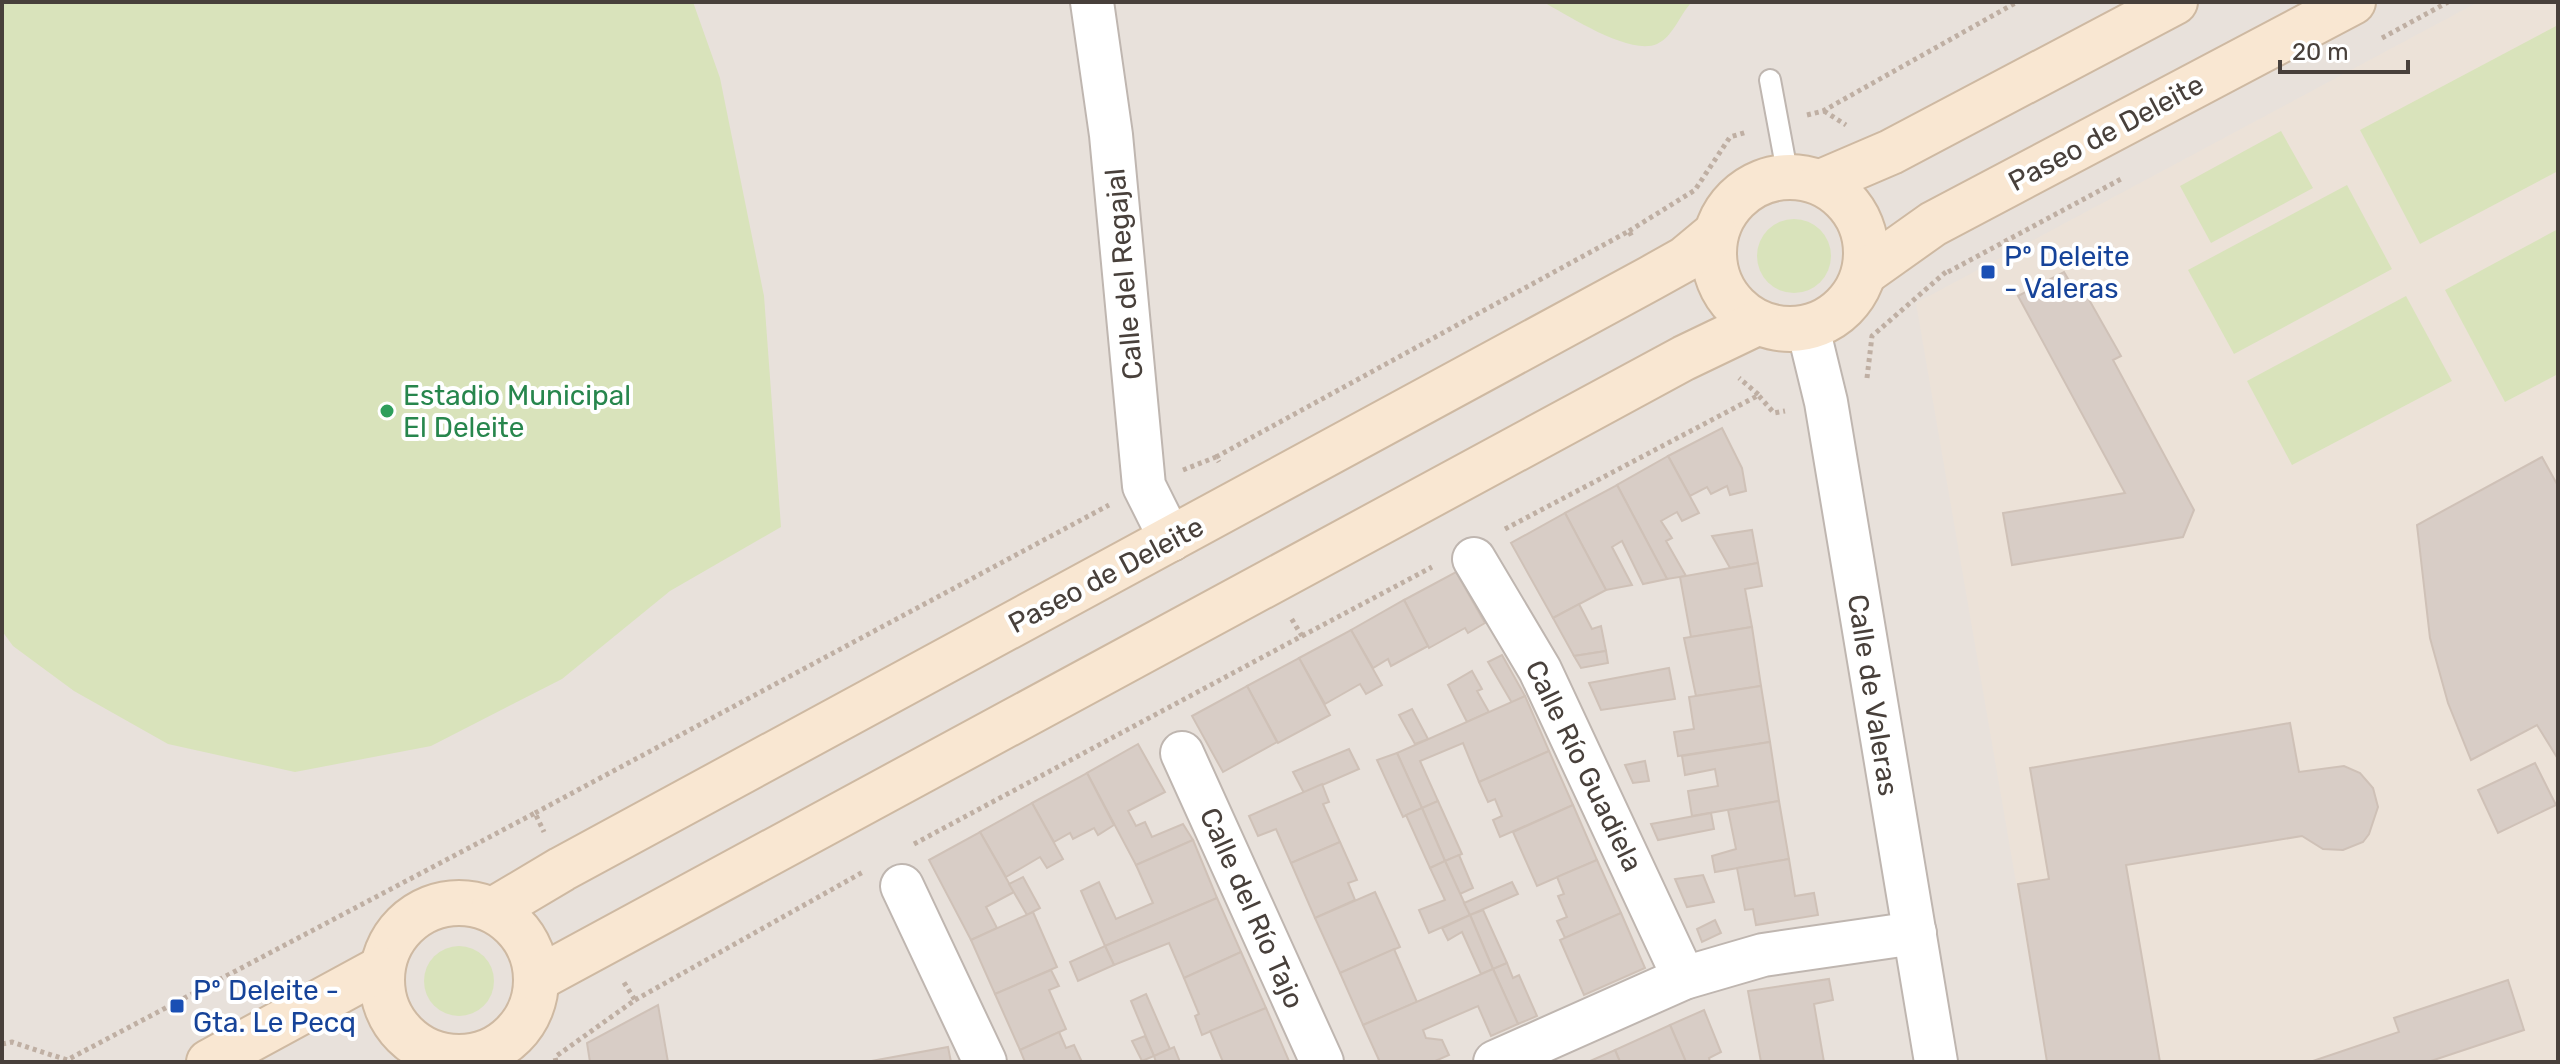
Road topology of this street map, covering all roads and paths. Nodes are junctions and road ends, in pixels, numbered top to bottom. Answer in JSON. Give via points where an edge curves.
{"nodes":[{"id":1,"x":1092,"y":2,"type":"edge"},
{"id":2,"x":2017,"y":2,"type":"edge"},
{"id":3,"x":2175,"y":2,"type":"edge"},
{"id":4,"x":2353,"y":2,"type":"edge"},
{"id":5,"x":1770,"y":80,"type":"dead end"},
{"id":6,"x":1779,"y":122,"type":"junction"},
{"id":7,"x":1804,"y":180,"type":"junction"},
{"id":8,"x":1933,"y":224,"type":"junction"},
{"id":9,"x":1629,"y":231,"type":"junction"},
{"id":10,"x":1715,"y":234,"type":"junction"},
{"id":11,"x":1864,"y":273,"type":"junction"},
{"id":12,"x":1651,"y":278,"type":"junction"},
{"id":13,"x":1757,"y":323,"type":"junction"},
{"id":14,"x":1808,"y":328,"type":"junction"},
{"id":15,"x":1736,"y":375,"type":"dead end"},
{"id":16,"x":1759,"y":395,"type":"junction"},
{"id":17,"x":1826,"y":402,"type":"junction"},
{"id":18,"x":1216,"y":457,"type":"junction"},
{"id":19,"x":1144,"y":486,"type":"junction"},
{"id":20,"x":1236,"y":505,"type":"junction"},
{"id":21,"x":1171,"y":540,"type":"junction"},
{"id":22,"x":1470,"y":552,"type":"junction"},
{"id":23,"x":1269,"y":583,"type":"junction"},
{"id":24,"x":1302,"y":636,"type":"junction"},
{"id":25,"x":1182,"y":753,"type":"dead end"},
{"id":26,"x":535,"y":813,"type":"junction"},
{"id":27,"x":911,"y":846,"type":"dead end"},
{"id":28,"x":562,"y":869,"type":"junction"},
{"id":29,"x":885,"y":878,"type":"joint"},
{"id":30,"x":493,"y":910,"type":"junction"},
{"id":31,"x":1915,"y":933,"type":"junction"},
{"id":32,"x":599,"y":943,"type":"junction"},
{"id":33,"x":380,"y":969,"type":"junction"},
{"id":34,"x":1684,"y":978,"type":"junction"},
{"id":35,"x":537,"y":979,"type":"junction"},
{"id":36,"x":635,"y":1000,"type":"junction"},
{"id":37,"x":2,"y":1044,"type":"edge"},
{"id":38,"x":397,"y":1053,"type":"edge"},
{"id":39,"x":500,"y":1055,"type":"edge"},
{"id":40,"x":209,"y":1062,"type":"edge"},
{"id":41,"x":556,"y":1062,"type":"edge"},
{"id":42,"x":985,"y":1062,"type":"edge"},
{"id":43,"x":1322,"y":1062,"type":"edge"},
{"id":44,"x":1495,"y":1062,"type":"edge"},
{"id":45,"x":1936,"y":1062,"type":"edge"}],
"edges":[{"from":1,"to":19,"type":"street","name":"Calle del Regajal","via":[[1111,135]]},
{"from":2,"to":6,"type":"path","via":[[1823,111]]},
{"from":3,"to":7,"type":"main road","via":[[1891,152]]},
{"from":4,"to":8,"type":"main road","name":"Paseo de Deleite"},
{"from":5,"to":6,"type":"lane"},
{"from":6,"to":7,"type":"lane"},
{"from":6,"to":9,"type":"path","via":[[1730,137],[1695,190]]},
{"from":7,"to":10,"type":"main road","via":[[1764,181],[1742,193]]},
{"from":7,"to":11,"type":"main road","via":[[1843,198],[1859,220],[1867,246]]},
{"from":8,"to":11,"type":"main road","name":"Paseo de Deleite"},
{"from":8,"to":17,"type":"path","via":[[1948,272],[1872,336],[1865,394]]},
{"from":9,"to":12,"type":"path"},
{"from":9,"to":18,"type":"path"},
{"from":10,"to":12,"type":"main road","name":"Paseo de Deleite"},
{"from":10,"to":13,"type":"main road","via":[[1713,261],[1720,286],[1735,308]]},
{"from":11,"to":14,"type":"main road","via":[[1853,298],[1833,317]]},
{"from":12,"to":20,"type":"main road","name":"Paseo de Deleite"},
{"from":13,"to":14,"type":"main road","via":[[1782,330]]},
{"from":13,"to":23,"type":"main road"},
{"from":14,"to":17,"type":"street","name":"Calle de Valeras"},
{"from":15,"to":16,"type":"path"},
{"from":16,"to":17,"type":"path","via":[[1774,413]]},
{"from":16,"to":22,"type":"path"},
{"from":17,"to":31,"type":"street","name":"Calle de Valeras"},
{"from":18,"to":19,"type":"path"},
{"from":18,"to":20,"type":"path"},
{"from":19,"to":21,"type":"street","name":"Calle del Regajal"},
{"from":19,"to":26,"type":"path"},
{"from":20,"to":21,"type":"main road","name":"Paseo de Deleite"},
{"from":21,"to":28,"type":"main road","name":"Paseo de Deleite"},
{"from":22,"to":24,"type":"path"},
{"from":22,"to":34,"type":"street","name":"Calle Río Guadiela","via":[[1540,670]]},
{"from":23,"to":24,"type":"path"},
{"from":23,"to":32,"type":"main road"},
{"from":24,"to":27,"type":"path"},
{"from":25,"to":43,"type":"street","name":"Calle del Río Tajo"},
{"from":26,"to":28,"type":"path"},
{"from":26,"to":37,"type":"path","via":[[67,1060],[12,1042]]},
{"from":28,"to":30,"type":"main road","name":"Paseo de Deleite"},
{"from":29,"to":36,"type":"path"},
{"from":29,"to":42,"type":"street"},
{"from":30,"to":33,"type":"main road","via":[[455,904],[418,914],[398,933]]},
{"from":30,"to":35,"type":"main road","via":[[525,938]]},
{"from":31,"to":34,"type":"street","via":[[1763,955]]},
{"from":31,"to":45,"type":"street","name":"Calle de Valeras"},
{"from":32,"to":35,"type":"main road"},
{"from":32,"to":36,"type":"path"},
{"from":33,"to":38,"type":"main road","via":[[385,1005],[396,1027]]},
{"from":33,"to":40,"type":"main road"},
{"from":34,"to":44,"type":"street"},
{"from":35,"to":39,"type":"main road","via":[[527,1018]]},
{"from":36,"to":41,"type":"path","via":[[555,1057]]},
{"from":38,"to":39,"type":"main road"}]}
